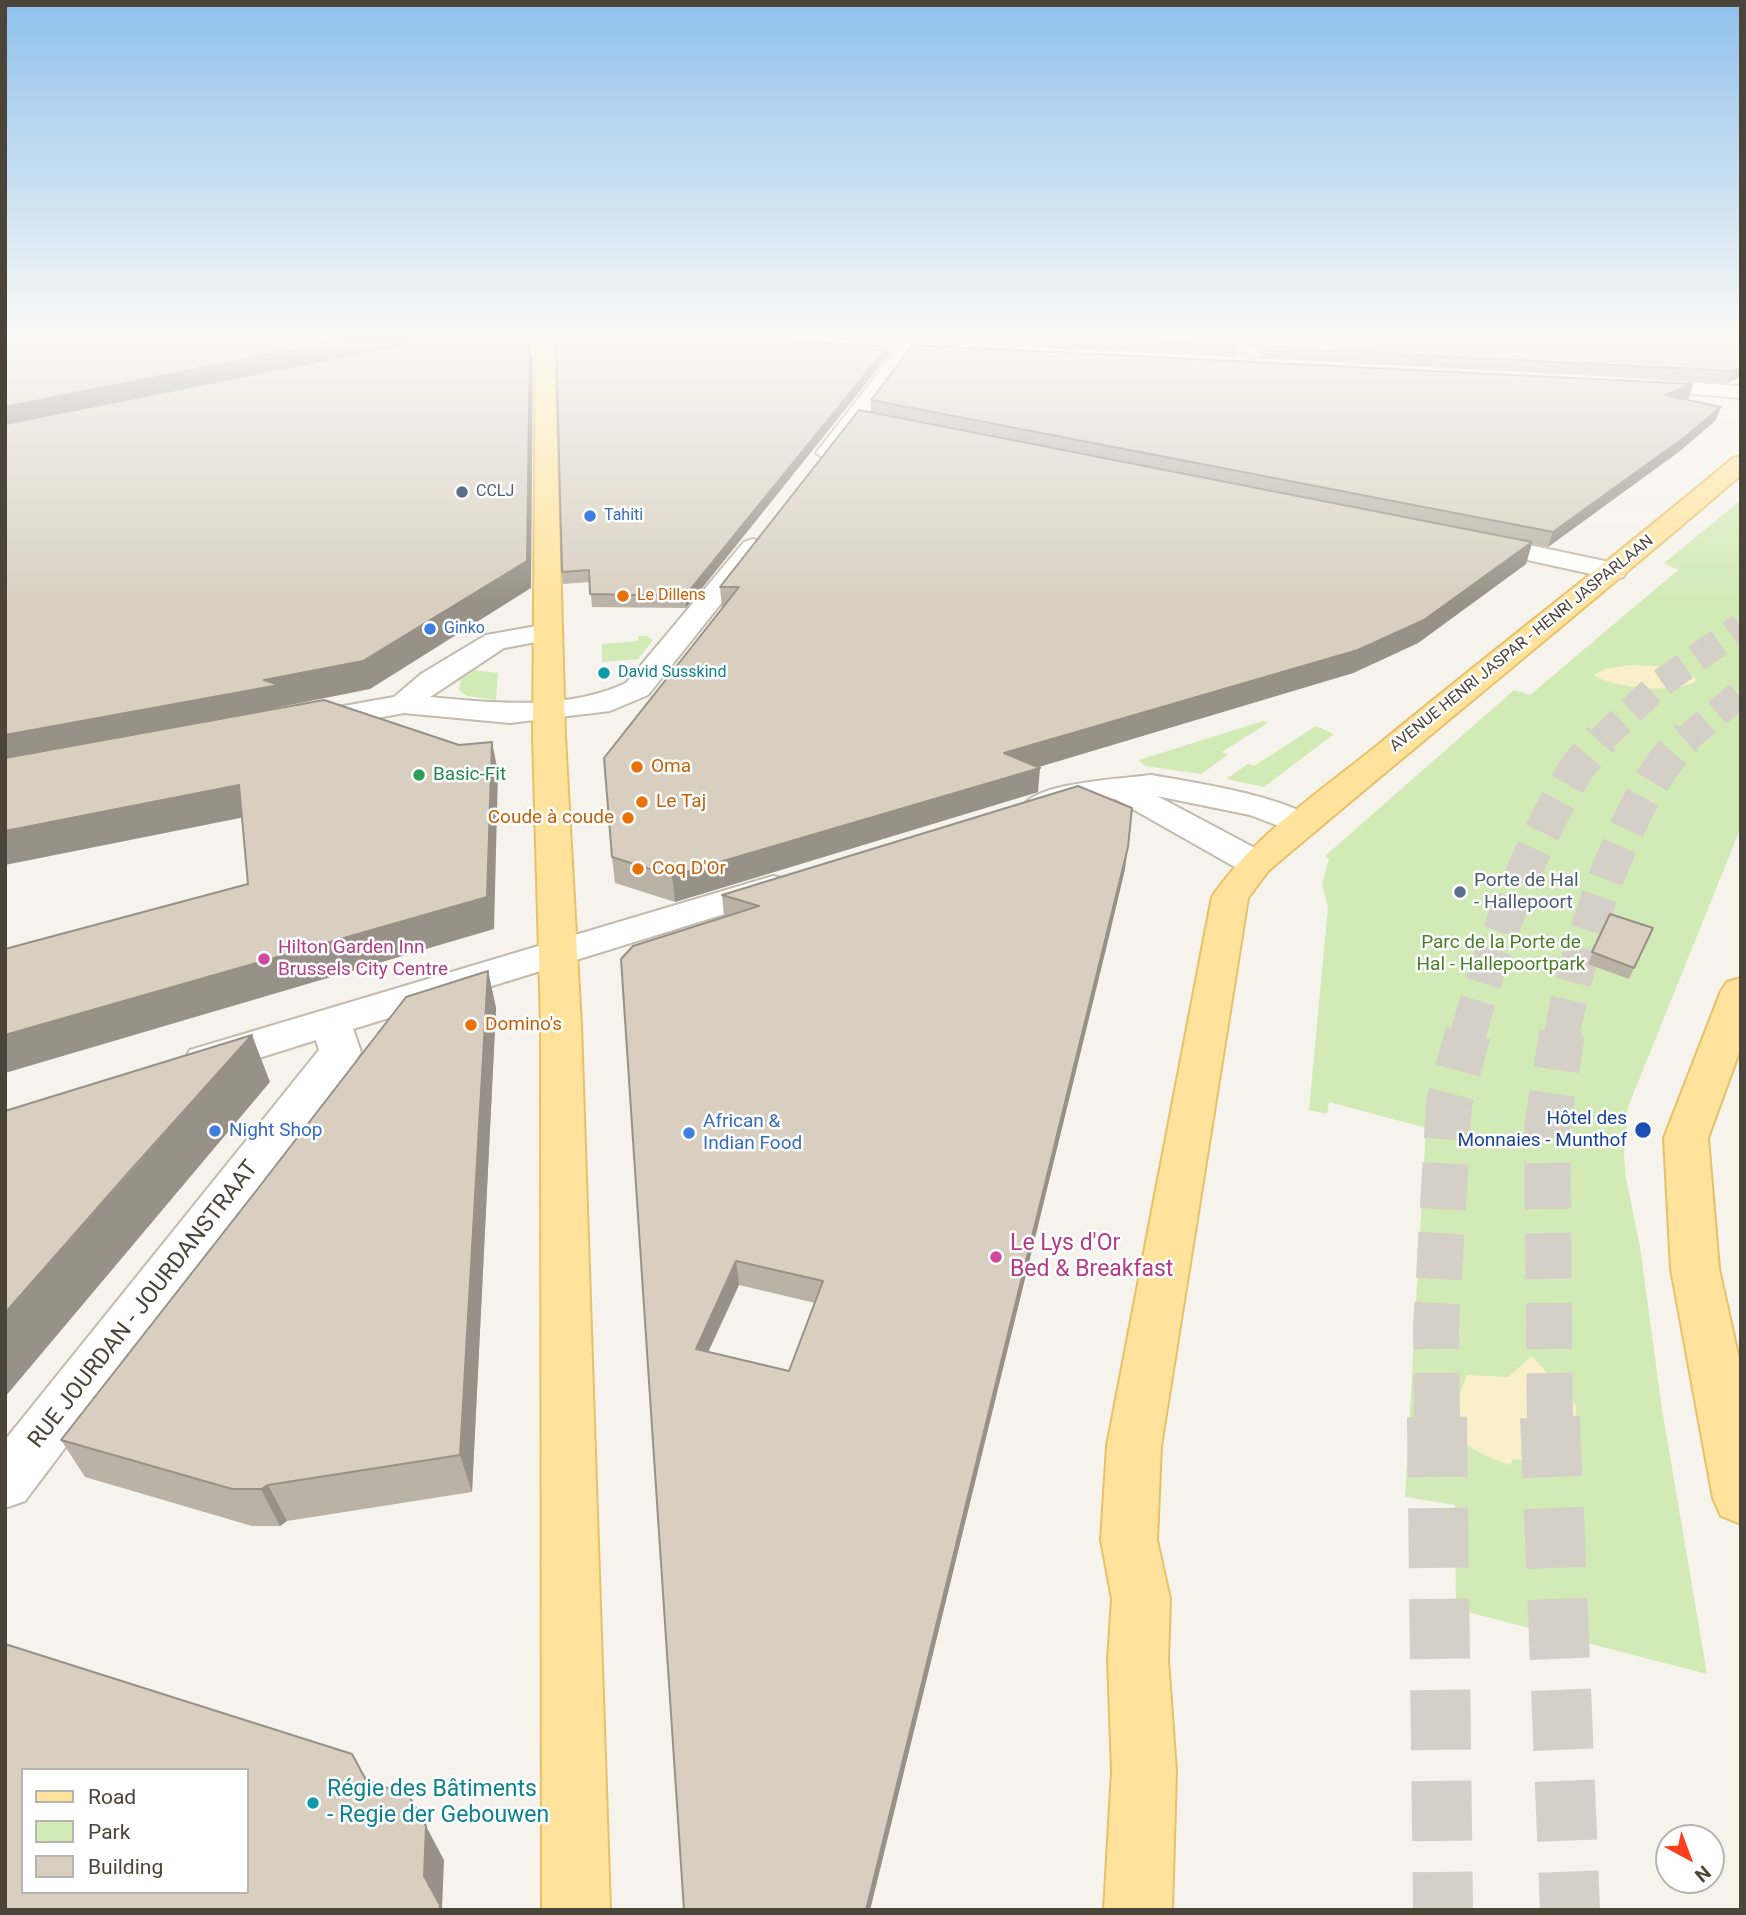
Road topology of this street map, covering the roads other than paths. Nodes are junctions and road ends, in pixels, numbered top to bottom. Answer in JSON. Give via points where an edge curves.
{"nodes":[{"id":1,"x":546,"y":424,"type":"edge"},
{"id":2,"x":861,"y":424,"type":"edge"},
{"id":3,"x":1741,"y":463,"type":"edge"},
{"id":4,"x":813,"y":472,"type":"edge"},
{"id":5,"x":771,"y":524,"type":"edge"},
{"id":6,"x":1450,"y":536,"type":"edge"},
{"id":7,"x":1614,"y":571,"type":"junction"},
{"id":8,"x":548,"y":632,"type":"junction"},
{"id":9,"x":404,"y":704,"type":"junction"},
{"id":10,"x":549,"y":710,"type":"junction"},
{"id":11,"x":278,"y":727,"type":"edge"},
{"id":12,"x":1122,"y":790,"type":"junction"},
{"id":13,"x":1012,"y":814,"type":"edge"},
{"id":14,"x":1302,"y":825,"type":"junction"},
{"id":15,"x":1255,"y":863,"type":"junction"},
{"id":16,"x":801,"y":879,"type":"edge"},
{"id":17,"x":558,"y":953,"type":"junction"},
{"id":18,"x":1739,"y":1000,"type":"edge"},
{"id":19,"x":331,"y":1022,"type":"junction"},
{"id":20,"x":163,"y":1073,"type":"edge"},
{"id":21,"x":5,"y":1483,"type":"edge"},
{"id":22,"x":1741,"y":1498,"type":"edge"},
{"id":23,"x":576,"y":1910,"type":"edge"},
{"id":24,"x":1138,"y":1910,"type":"edge"}],
"edges":[{"from":1,"to":8,"type":"main road"},
{"from":2,"to":4,"type":"street"},
{"from":3,"to":7,"type":"main road","name":"AVENUE HENRI JASPAR - HENRI JASPARLAAN"},
{"from":5,"to":10,"type":"street","via":[[630,695],[601,704]]},
{"from":6,"to":7,"type":"street"},
{"from":7,"to":14,"type":"main road","name":"AVENUE HENRI JASPAR - HENRI JASPARLAAN"},
{"from":8,"to":9,"type":"street","via":[[496,641],[432,680]]},
{"from":8,"to":10,"type":"main road"},
{"from":9,"to":10,"type":"street","via":[[502,715]]},
{"from":9,"to":11,"type":"street"},
{"from":10,"to":17,"type":"main road"},
{"from":12,"to":13,"type":"street","via":[[1077,794]]},
{"from":12,"to":14,"type":"street","via":[[1151,785],[1194,792],[1261,808]]},
{"from":12,"to":15,"type":"street"},
{"from":14,"to":15,"type":"main road","name":"AVENUE HENRI JASPAR - HENRI JASPARLAAN"},
{"from":15,"to":24,"type":"main road","name":"AVENUE HENRI JASPAR - HENRI JASPARLAAN","via":[[1230,897],[1134,1446],[1129,1540],[1141,1599],[1138,1660],[1144,1771]]},
{"from":16,"to":17,"type":"street"},
{"from":17,"to":19,"type":"street"},
{"from":17,"to":23,"type":"main road"},
{"from":18,"to":22,"type":"main road","via":[[1686,1138],[1695,1269]]},
{"from":19,"to":20,"type":"street"},
{"from":19,"to":21,"type":"street","name":"RUE JOURDAN - JOURDANSTRAAT","via":[[340,1052]]}]}
